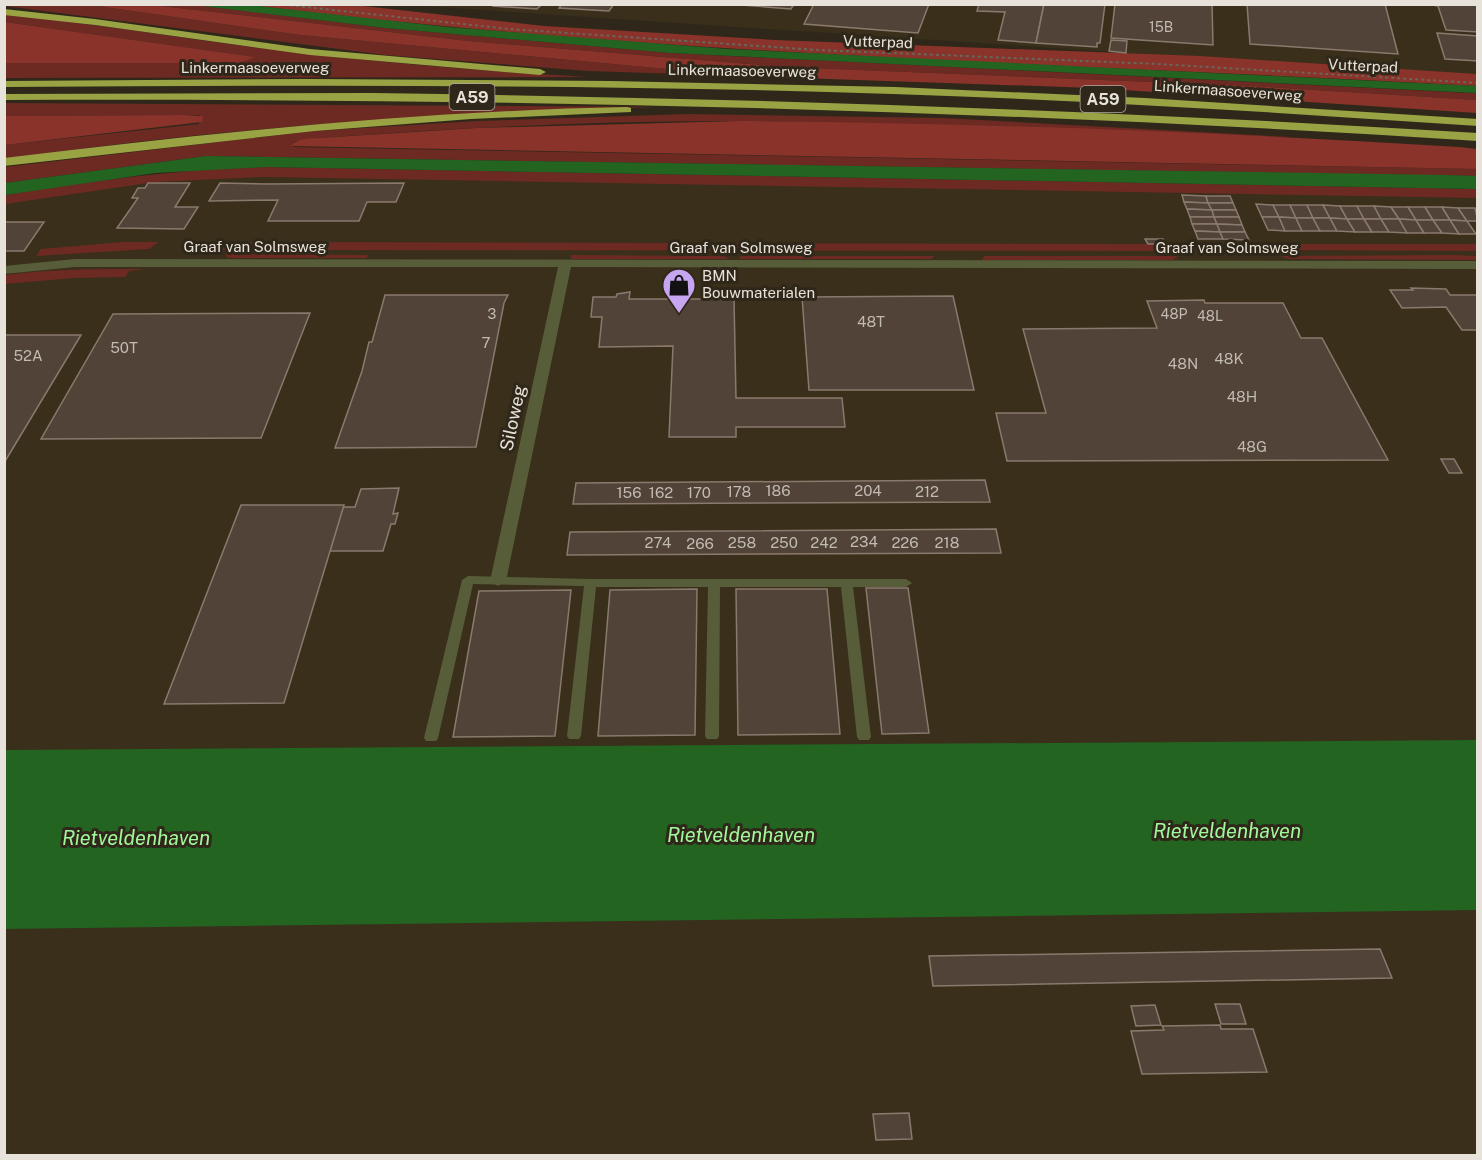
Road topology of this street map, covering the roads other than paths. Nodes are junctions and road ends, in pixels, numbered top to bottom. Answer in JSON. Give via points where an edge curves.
{"nodes":[{"id":1,"x":4,"y":12,"type":"edge"},
{"id":2,"x":4,"y":84,"type":"edge"},
{"id":3,"x":814,"y":88,"type":"junction"},
{"id":4,"x":4,"y":97,"type":"edge"},
{"id":5,"x":939,"y":107,"type":"junction"},
{"id":6,"x":1478,"y":123,"type":"edge"},
{"id":7,"x":1478,"y":137,"type":"edge"},
{"id":8,"x":4,"y":162,"type":"edge"},
{"id":9,"x":565,"y":264,"type":"junction"},
{"id":10,"x":1478,"y":265,"type":"edge"},
{"id":11,"x":4,"y":270,"type":"edge"},
{"id":12,"x":498,"y":581,"type":"junction"},
{"id":13,"x":714,"y":582,"type":"junction"},
{"id":14,"x":590,"y":583,"type":"junction"},
{"id":15,"x":847,"y":583,"type":"junction"},
{"id":16,"x":906,"y":583,"type":"dead end"},
{"id":17,"x":574,"y":736,"type":"dead end"},
{"id":18,"x":712,"y":736,"type":"dead end"},
{"id":19,"x":864,"y":737,"type":"dead end"},
{"id":20,"x":431,"y":738,"type":"dead end"}],
"edges":[{"from":1,"to":3,"type":"highway","number":"A59","via":[[393,61]]},
{"from":2,"to":3,"type":"highway","name":"Linkermaasoeverweg","number":"A59","via":[[557,83]]},
{"from":3,"to":6,"type":"highway","name":"Linkermaasoeverweg","number":"A59","via":[[1149,101]]},
{"from":4,"to":5,"type":"highway","name":"Linkermaasoeverweg","number":"A59","via":[[561,97]]},
{"from":5,"to":7,"type":"highway","name":"Linkermaasoeverweg","number":"A59"},
{"from":5,"to":8,"type":"highway","number":"A59","via":[[456,117],[252,132]]},
{"from":9,"to":10,"type":"street","name":"Graaf van Solmsweg"},
{"from":9,"to":11,"type":"street","name":"Graaf van Solmsweg","via":[[75,263]]},
{"from":9,"to":12,"type":"street","name":"Siloweg"},
{"from":12,"to":14,"type":"lane"},
{"from":12,"to":20,"type":"lane","via":[[468,580]]},
{"from":13,"to":14,"type":"lane"},
{"from":13,"to":15,"type":"lane"},
{"from":13,"to":18,"type":"lane"},
{"from":14,"to":17,"type":"lane"},
{"from":15,"to":16,"type":"lane"},
{"from":15,"to":19,"type":"lane"}]}
